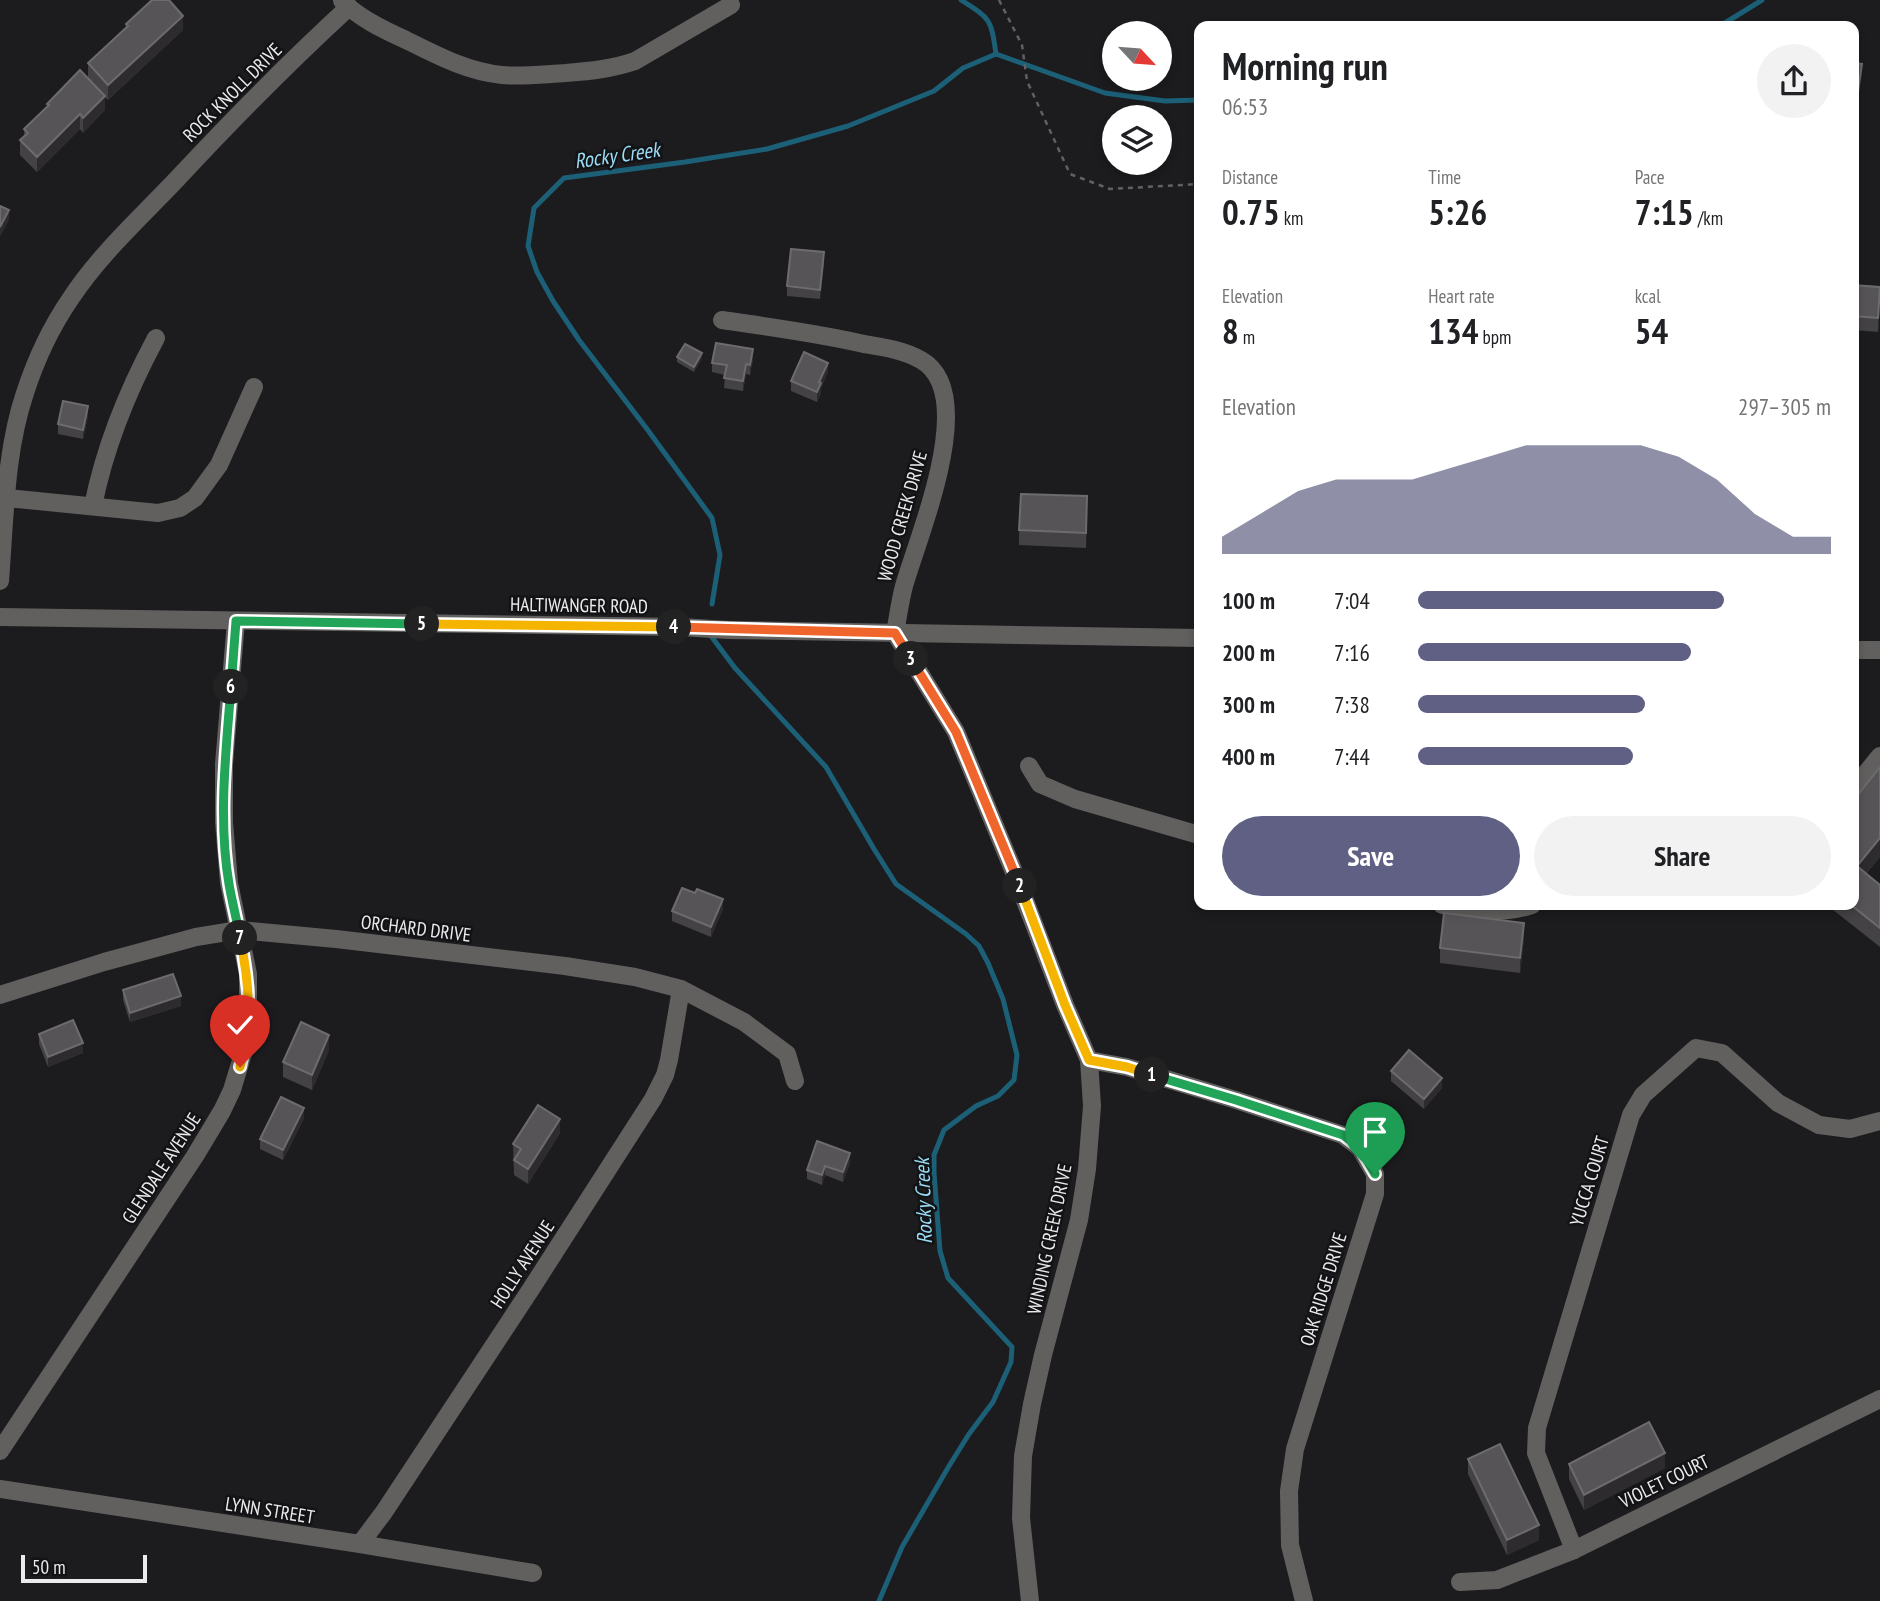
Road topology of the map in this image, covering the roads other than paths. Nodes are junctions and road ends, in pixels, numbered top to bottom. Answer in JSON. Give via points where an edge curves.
{"nodes":[{"id":1,"x":345,"y":4,"type":"edge"},
{"id":2,"x":731,"y":5,"type":"dead end"},
{"id":3,"x":722,"y":320,"type":"dead end"},
{"id":4,"x":156,"y":338,"type":"dead end"},
{"id":5,"x":254,"y":387,"type":"dead end"},
{"id":6,"x":7,"y":498,"type":"junction"},
{"id":7,"x":93,"y":506,"type":"junction"},
{"id":8,"x":0,"y":581,"type":"edge"},
{"id":9,"x":0,"y":617,"type":"edge"},
{"id":10,"x":236,"y":621,"type":"junction"},
{"id":11,"x":895,"y":633,"type":"junction"},
{"id":12,"x":1194,"y":638,"type":"edge"},
{"id":13,"x":1859,"y":650,"type":"edge"},
{"id":14,"x":1880,"y":650,"type":"edge"},
{"id":15,"x":1880,"y":756,"type":"edge"},
{"id":16,"x":1029,"y":766,"type":"dead end"},
{"id":17,"x":1859,"y":782,"type":"edge"},
{"id":18,"x":1194,"y":834,"type":"edge"},
{"id":19,"x":1473,"y":910,"type":"edge"},
{"id":20,"x":1508,"y":910,"type":"edge"},
{"id":21,"x":239,"y":930,"type":"junction"},
{"id":22,"x":681,"y":989,"type":"junction"},
{"id":23,"x":0,"y":995,"type":"edge"},
{"id":24,"x":1089,"y":1060,"type":"junction"},
{"id":25,"x":794,"y":1081,"type":"dead end"},
{"id":26,"x":1880,"y":1121,"type":"edge"},
{"id":27,"x":1880,"y":1399,"type":"edge"},
{"id":28,"x":0,"y":1451,"type":"edge"},
{"id":29,"x":0,"y":1489,"type":"edge"},
{"id":30,"x":360,"y":1544,"type":"junction"},
{"id":31,"x":1574,"y":1550,"type":"junction"},
{"id":32,"x":533,"y":1573,"type":"dead end"},
{"id":33,"x":1460,"y":1581,"type":"dead end"},
{"id":34,"x":1030,"y":1601,"type":"edge"},
{"id":35,"x":1304,"y":1601,"type":"edge"}],
"edges":[{"from":1,"to":2,"type":"street","name":"ROCK KNOLL DRIVE","via":[[392,34],[443,58],[484,72],[517,76],[624,65]]},
{"from":1,"to":6,"type":"street","name":"ROCK KNOLL DRIVE","via":[[118,241],[72,296],[45,342],[25,393],[12,445]]},
{"from":3,"to":11,"type":"street","name":"WOOD CREEK DRIVE","via":[[907,354],[939,377],[946,404],[944,444],[933,496],[903,588]]},
{"from":4,"to":7,"type":"street","via":[[111,434]]},
{"from":5,"to":7,"type":"street","via":[[219,465],[195,498],[180,508],[158,513]]},
{"from":6,"to":7,"type":"street"},
{"from":6,"to":8,"type":"street","name":"ROCK KNOLL DRIVE"},
{"from":9,"to":10,"type":"street","name":"HALTIWANGER ROAD"},
{"from":10,"to":11,"type":"street","name":"HALTIWANGER ROAD"},
{"from":10,"to":21,"type":"street","name":"GLENDALE AVENUE","via":[[224,822]]},
{"from":11,"to":12,"type":"street","name":"HALTIWANGER ROAD"},
{"from":11,"to":24,"type":"street","name":"WINDING CREEK DRIVE","via":[[956,732]]},
{"from":13,"to":14,"type":"street"},
{"from":15,"to":17,"type":"street"},
{"from":16,"to":18,"type":"street","via":[[1040,784],[1075,799]]},
{"from":19,"to":20,"type":"street"},
{"from":21,"to":22,"type":"street","name":"ORCHARD DRIVE","via":[[565,966]]},
{"from":21,"to":23,"type":"street","name":"ORCHARD DRIVE","via":[[157,947]]},
{"from":21,"to":28,"type":"street","name":"GLENDALE AVENUE","via":[[248,974],[248,1024],[240,1067],[222,1111]]},
{"from":22,"to":25,"type":"street","name":"ORCHARD DRIVE","via":[[744,1022],[787,1054]]},
{"from":22,"to":30,"type":"street","name":"HOLLY AVENUE","via":[[669,1060],[653,1099]]},
{"from":24,"to":34,"type":"street","name":"WINDING CREEK DRIVE","via":[[1092,1106],[1079,1220],[1043,1355],[1023,1456],[1021,1518]]},
{"from":24,"to":35,"type":"street","name":"OAK RIDGE DRIVE","via":[[1127,1067],[1343,1135],[1360,1148],[1375,1174],[1375,1194],[1295,1448],[1289,1491],[1290,1545]]},
{"from":26,"to":31,"type":"street","name":"YUCCA COURT","via":[[1850,1129],[1819,1125],[1778,1103],[1722,1053],[1696,1048],[1643,1095],[1630,1115],[1537,1428],[1536,1452]]},
{"from":27,"to":31,"type":"street","name":"VIOLET COURT"},
{"from":29,"to":30,"type":"street","name":"LYNN STREET"},
{"from":30,"to":32,"type":"street","name":"LYNN STREET"},
{"from":31,"to":33,"type":"street","name":"VIOLET COURT","via":[[1497,1580]]}]}
